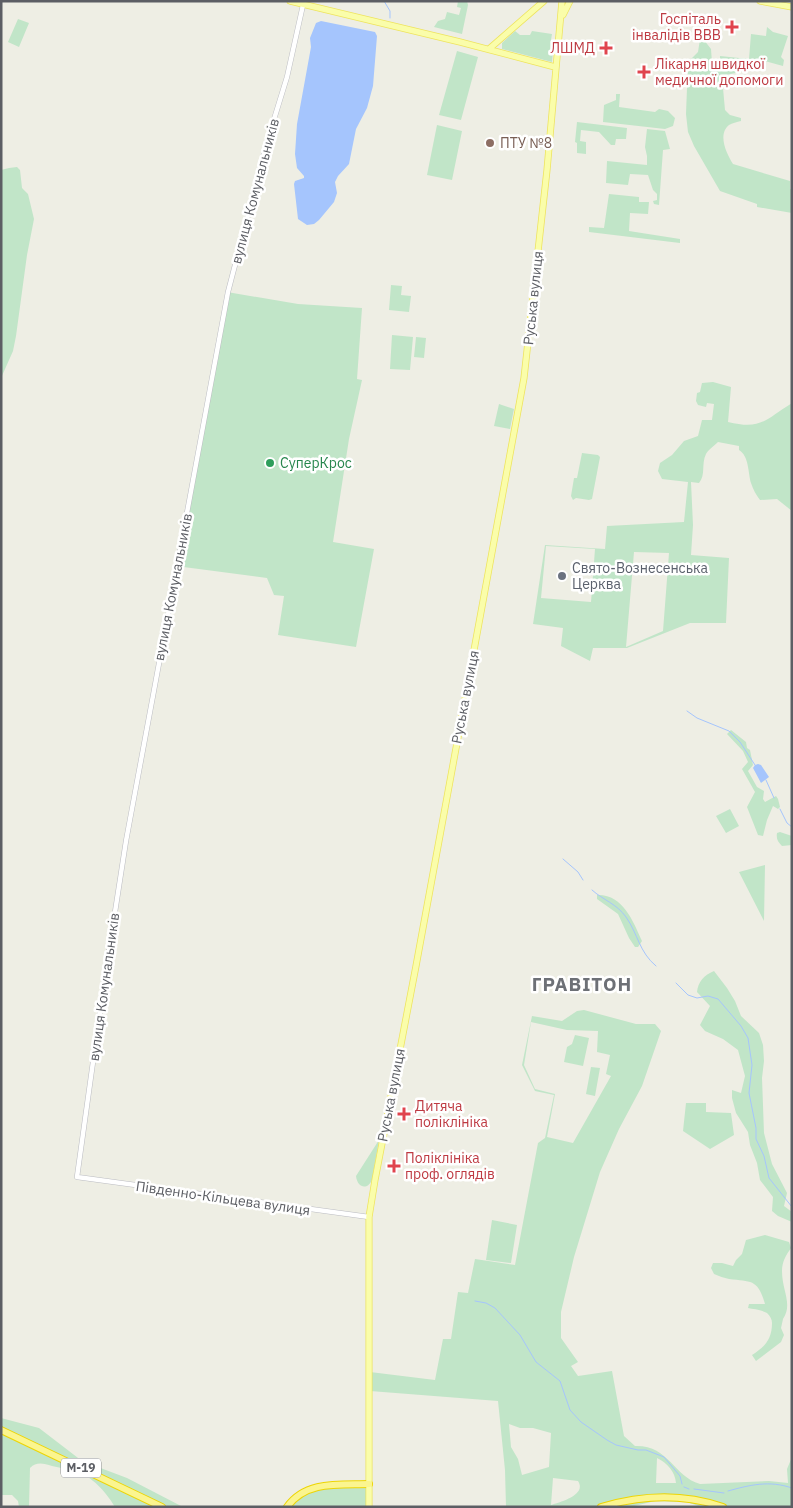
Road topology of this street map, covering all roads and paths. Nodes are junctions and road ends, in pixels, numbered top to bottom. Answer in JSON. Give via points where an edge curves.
{"nodes":[{"id":1,"x":290,"y":1,"type":"edge"},
{"id":2,"x":544,"y":1,"type":"edge"},
{"id":3,"x":562,"y":1,"type":"edge"},
{"id":4,"x":570,"y":1,"type":"edge"},
{"id":5,"x":760,"y":1,"type":"edge"},
{"id":6,"x":303,"y":5,"type":"junction"},
{"id":7,"x":792,"y":7,"type":"edge"},
{"id":8,"x":560,"y":21,"type":"junction"},
{"id":9,"x":489,"y":49,"type":"junction"},
{"id":10,"x":555,"y":66,"type":"junction"},
{"id":11,"x":77,"y":1178,"type":"joint"},
{"id":12,"x":369,"y":1217,"type":"junction"},
{"id":13,"x":1,"y":1430,"type":"edge"},
{"id":14,"x":369,"y":1484,"type":"junction"},
{"id":15,"x":162,"y":1507,"type":"edge"},
{"id":16,"x":286,"y":1507,"type":"edge"},
{"id":17,"x":369,"y":1507,"type":"edge"},
{"id":18,"x":602,"y":1507,"type":"edge"},
{"id":19,"x":723,"y":1507,"type":"edge"}],
"edges":[{"from":1,"to":6,"type":"main road"},
{"from":2,"to":9,"type":"main road"},
{"from":3,"to":8,"type":"main road","name":"Руська вулиця"},
{"from":4,"to":8,"type":"main road"},
{"from":5,"to":7,"type":"main road"},
{"from":6,"to":9,"type":"main road"},
{"from":6,"to":11,"type":"street","name":"вулиця Комунальників","via":[[224,310],[126,841]]},
{"from":8,"to":10,"type":"main road","name":"Руська вулиця"},
{"from":9,"to":10,"type":"main road"},
{"from":10,"to":12,"type":"main road","name":"Руська вулиця","via":[[524,378]]},
{"from":11,"to":12,"type":"street","name":"Південно-Кільцева вулиця"},
{"from":12,"to":14,"type":"main road","name":"Руська вулиця"},
{"from":13,"to":15,"type":"highway","number":"М-19"},
{"from":14,"to":16,"type":"highway","via":[[314,1488],[297,1495]]},
{"from":14,"to":17,"type":"main road","name":"Руська вулиця"},
{"from":18,"to":19,"type":"highway","via":[[641,1498],[668,1497]]}]}
